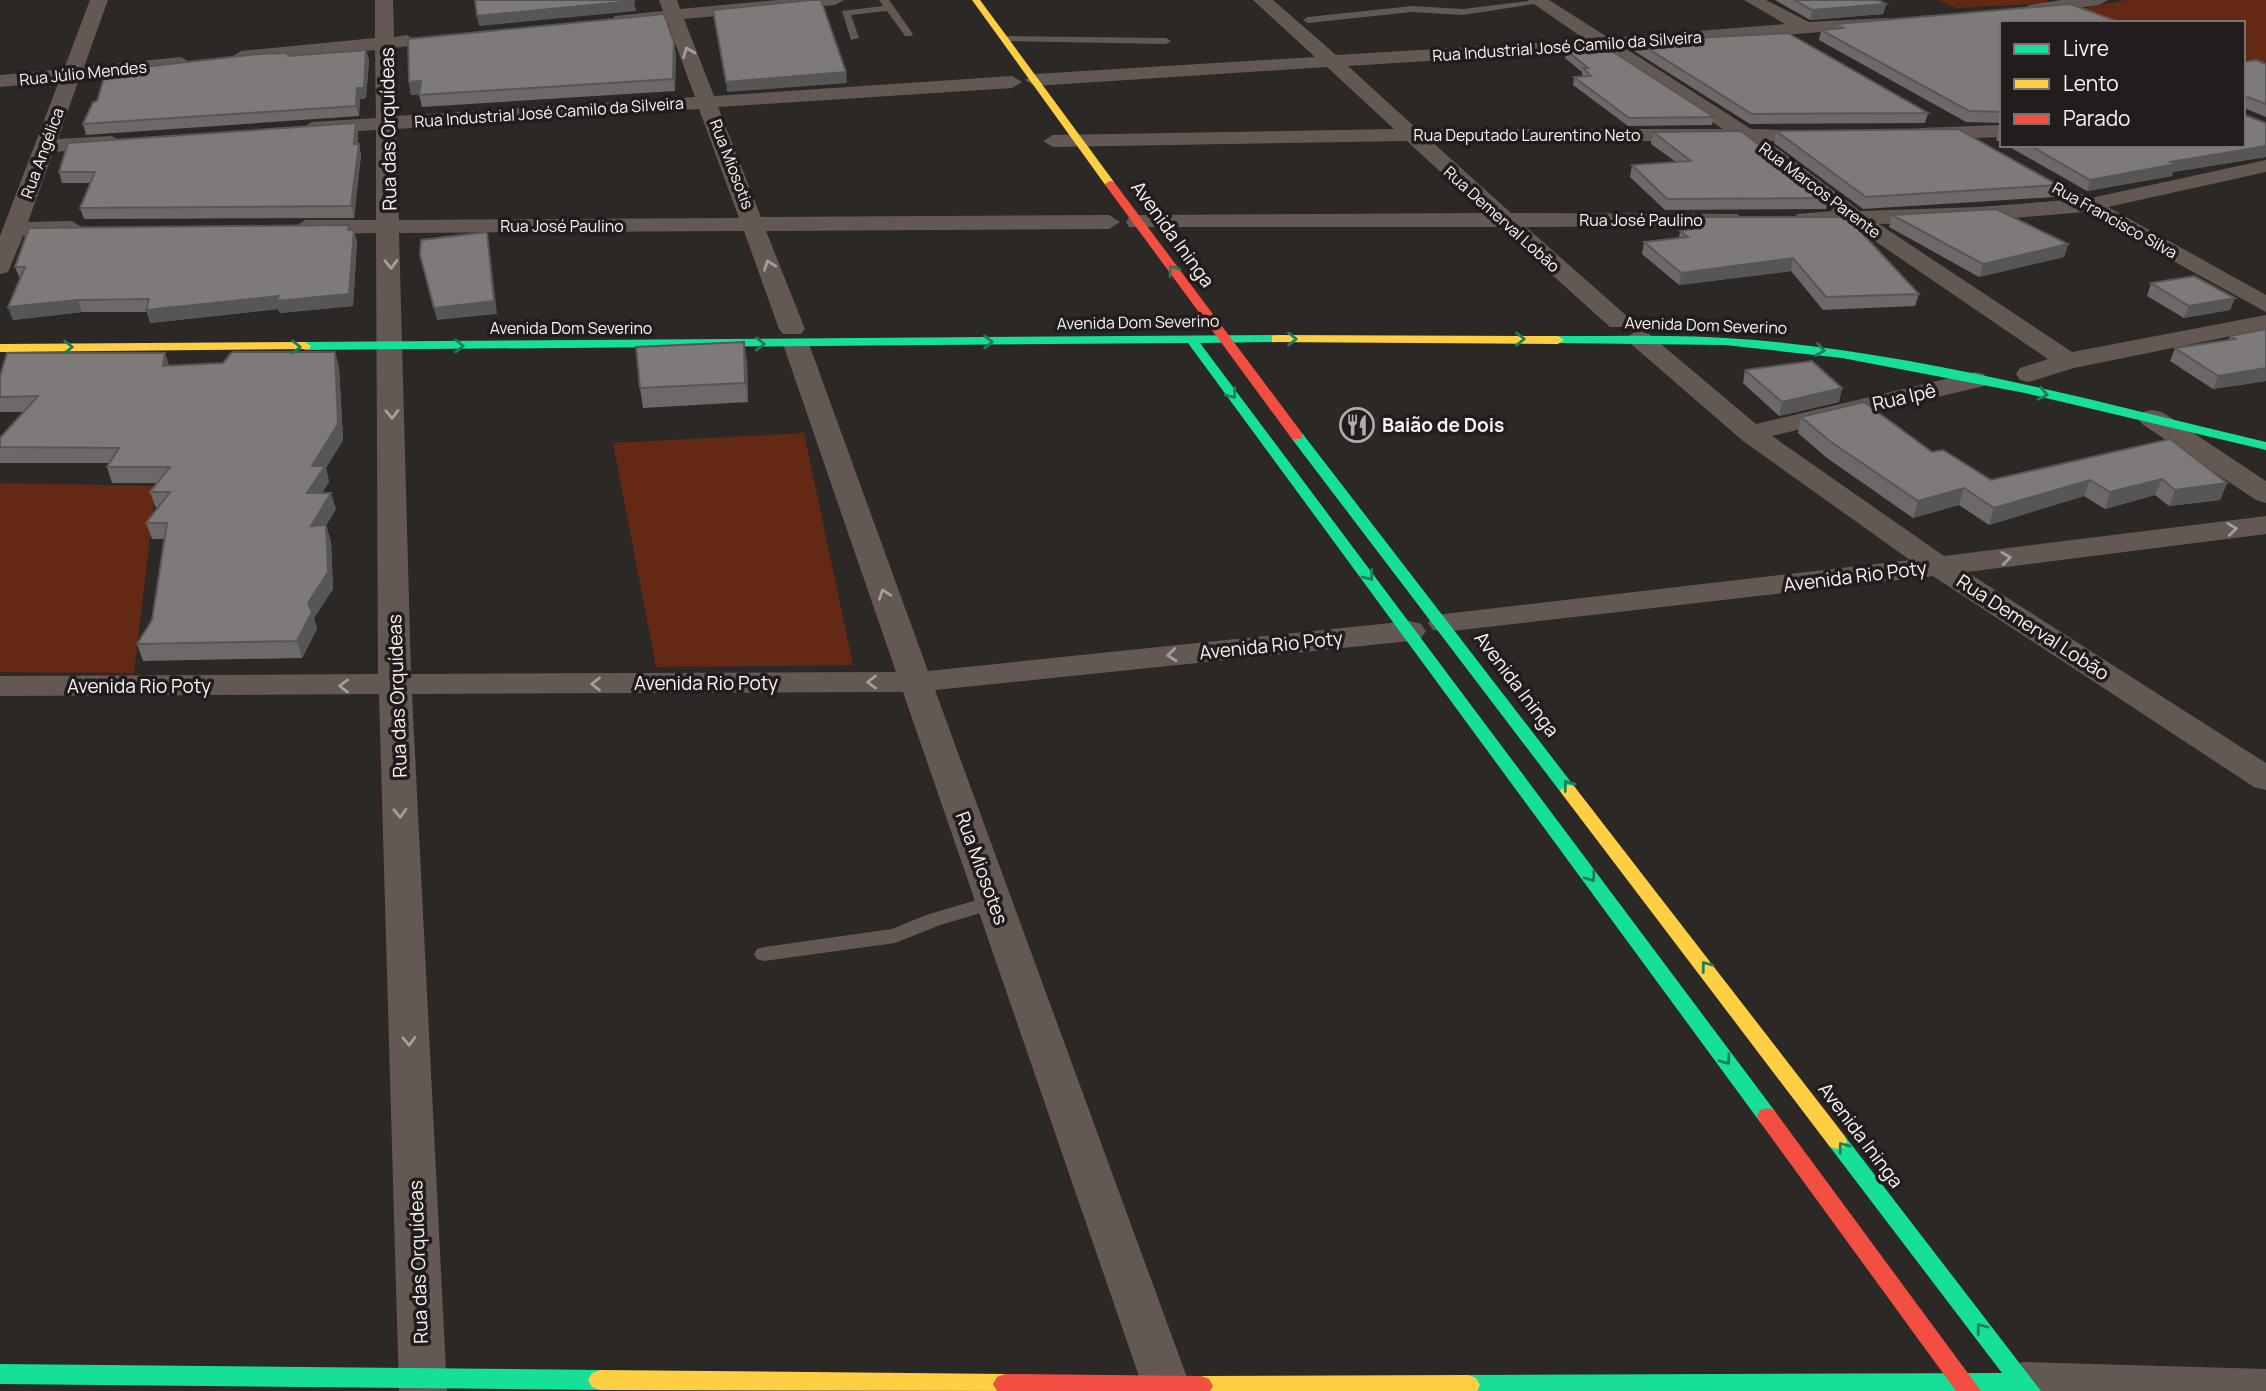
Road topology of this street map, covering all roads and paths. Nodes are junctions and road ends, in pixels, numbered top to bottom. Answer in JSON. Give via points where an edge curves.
{"nodes":[{"id":1,"x":99,"y":0,"type":"edge"},
{"id":2,"x":384,"y":0,"type":"edge"},
{"id":3,"x":835,"y":0,"type":"edge"},
{"id":4,"x":976,"y":0,"type":"edge"},
{"id":5,"x":1262,"y":0,"type":"edge"},
{"id":6,"x":1753,"y":0,"type":"edge"},
{"id":7,"x":2099,"y":0,"type":"edge"},
{"id":8,"x":1539,"y":1,"type":"edge"},
{"id":9,"x":886,"y":4,"type":"edge"},
{"id":10,"x":671,"y":8,"type":"edge"},
{"id":11,"x":1308,"y":20,"type":"dead end"},
{"id":12,"x":1901,"y":20,"type":"edge"},
{"id":13,"x":2044,"y":21,"type":"edge"},
{"id":14,"x":605,"y":22,"type":"edge"},
{"id":15,"x":1806,"y":28,"type":"junction"},
{"id":16,"x":1782,"y":30,"type":"junction"},
{"id":17,"x":908,"y":34,"type":"dead end"},
{"id":18,"x":853,"y":38,"type":"dead end"},
{"id":19,"x":1003,"y":38,"type":"junction"},
{"id":20,"x":427,"y":39,"type":"edge"},
{"id":21,"x":1166,"y":41,"type":"dead end"},
{"id":22,"x":386,"y":43,"type":"junction"},
{"id":23,"x":1607,"y":44,"type":"junction"},
{"id":24,"x":1818,"y":51,"type":"edge"},
{"id":25,"x":221,"y":59,"type":"edge"},
{"id":26,"x":997,"y":61,"type":"dead end"},
{"id":27,"x":194,"y":62,"type":"edge"},
{"id":28,"x":1333,"y":62,"type":"junction"},
{"id":29,"x":70,"y":74,"type":"junction"},
{"id":30,"x":0,"y":80,"type":"edge"},
{"id":31,"x":1022,"y":85,"type":"junction"},
{"id":32,"x":708,"y":102,"type":"junction"},
{"id":33,"x":1925,"y":113,"type":"edge"},
{"id":34,"x":388,"y":122,"type":"junction"},
{"id":35,"x":292,"y":129,"type":"edge"},
{"id":36,"x":2000,"y":131,"type":"edge"},
{"id":37,"x":1961,"y":133,"type":"junction"},
{"id":38,"x":1895,"y":134,"type":"edge"},
{"id":39,"x":1409,"y":135,"type":"junction"},
{"id":40,"x":1841,"y":135,"type":"edge"},
{"id":41,"x":1050,"y":136,"type":"joint"},
{"id":42,"x":1748,"y":136,"type":"junction"},
{"id":43,"x":1076,"y":139,"type":"junction"},
{"id":44,"x":127,"y":141,"type":"edge"},
{"id":45,"x":45,"y":146,"type":"junction"},
{"id":46,"x":1995,"y":153,"type":"edge"},
{"id":47,"x":1067,"y":161,"type":"dead end"},
{"id":48,"x":2266,"y":166,"type":"edge"},
{"id":49,"x":2052,"y":185,"type":"edge"},
{"id":50,"x":1095,"y":202,"type":"dead end"},
{"id":51,"x":2087,"y":205,"type":"junction"},
{"id":52,"x":1748,"y":219,"type":"edge"},
{"id":53,"x":1789,"y":219,"type":"edge"},
{"id":54,"x":1857,"y":219,"type":"junction"},
{"id":55,"x":1502,"y":220,"type":"junction"},
{"id":56,"x":1138,"y":222,"type":"junction"},
{"id":57,"x":755,"y":225,"type":"junction"},
{"id":58,"x":390,"y":226,"type":"junction"},
{"id":59,"x":279,"y":227,"type":"edge"},
{"id":60,"x":1113,"y":227,"type":"joint"},
{"id":61,"x":99,"y":228,"type":"edge"},
{"id":62,"x":15,"y":229,"type":"junction"},
{"id":63,"x":0,"y":267,"type":"edge"},
{"id":64,"x":2266,"y":305,"type":"edge"},
{"id":65,"x":2266,"y":322,"type":"edge"},
{"id":66,"x":1536,"y":323,"type":"dead end"},
{"id":67,"x":1591,"y":323,"type":"dead end"},
{"id":68,"x":1706,"y":324,"type":"dead end"},
{"id":69,"x":1213,"y":326,"type":"junction"},
{"id":70,"x":150,"y":330,"type":"edge"},
{"id":71,"x":1629,"y":331,"type":"junction"},
{"id":72,"x":1186,"y":333,"type":"junction"},
{"id":73,"x":1830,"y":335,"type":"dead end"},
{"id":74,"x":794,"y":337,"type":"junction"},
{"id":75,"x":391,"y":338,"type":"junction"},
{"id":76,"x":1224,"y":339,"type":"junction"},
{"id":77,"x":0,"y":348,"type":"edge"},
{"id":78,"x":2068,"y":371,"type":"junction"},
{"id":79,"x":2029,"y":374,"type":"joint"},
{"id":80,"x":1975,"y":380,"type":"junction"},
{"id":81,"x":2152,"y":418,"type":"junction"},
{"id":82,"x":1751,"y":433,"type":"junction"},
{"id":83,"x":2266,"y":446,"type":"edge"},
{"id":84,"x":2266,"y":494,"type":"edge"},
{"id":85,"x":2266,"y":525,"type":"edge"},
{"id":86,"x":1939,"y":566,"type":"junction"},
{"id":87,"x":1444,"y":623,"type":"junction"},
{"id":88,"x":1410,"y":631,"type":"junction"},
{"id":89,"x":915,"y":682,"type":"junction"},
{"id":90,"x":0,"y":686,"type":"edge"},
{"id":91,"x":395,"y":686,"type":"junction"},
{"id":92,"x":2266,"y":779,"type":"edge"},
{"id":93,"x":994,"y":902,"type":"junction"},
{"id":94,"x":764,"y":954,"type":"dead end"},
{"id":95,"x":0,"y":1374,"type":"edge"},
{"id":96,"x":423,"y":1384,"type":"edge"},
{"id":97,"x":2026,"y":1387,"type":"edge"},
{"id":98,"x":1168,"y":1388,"type":"edge"},
{"id":99,"x":1967,"y":1388,"type":"edge"},
{"id":100,"x":2266,"y":1391,"type":"edge"}],
"edges":[{"from":1,"to":29,"type":"street","name":"Rua Angélica"},
{"from":2,"to":22,"type":"street","name":"Rua das Orquídeas"},
{"from":3,"to":10,"type":"street"},
{"from":4,"to":19,"type":"main road","name":"Avenida Ininga"},
{"from":5,"to":28,"type":"street","name":"Rua Demerval Lobão"},
{"from":6,"to":15,"type":"street"},
{"from":7,"to":13,"type":"street","via":[[2016,11]]},
{"from":8,"to":11,"type":"lane","via":[[1464,12],[1412,9]]},
{"from":8,"to":23,"type":"street","name":"Rua Marcos Parente"},
{"from":9,"to":17,"type":"lane"},
{"from":9,"to":18,"type":"lane","via":[[845,13]]},
{"from":10,"to":14,"type":"street"},
{"from":32,"to":10,"type":"street","name":"Rua Miosotis","one_way":true},
{"from":12,"to":15,"type":"street","name":"Rua Industrial José Camilo da Silveira"},
{"from":15,"to":16,"type":"street","name":"Rua Industrial José Camilo da Silveira"},
{"from":16,"to":23,"type":"street","name":"Rua Industrial José Camilo da Silveira"},
{"from":16,"to":24,"type":"street"},
{"from":19,"to":21,"type":"lane"},
{"from":19,"to":31,"type":"main road","name":"Avenida Ininga"},
{"from":20,"to":22,"type":"street"},
{"from":22,"to":25,"type":"street"},
{"from":22,"to":34,"type":"street","name":"Rua das Orquídeas"},
{"from":23,"to":28,"type":"street","name":"Rua Industrial José Camilo da Silveira"},
{"from":23,"to":42,"type":"street","name":"Rua Marcos Parente"},
{"from":26,"to":31,"type":"main road","name":"Avenida Ininga"},
{"from":27,"to":29,"type":"street","name":"Rua Júlio Mendes"},
{"from":28,"to":31,"type":"street","name":"Rua Industrial José Camilo da Silveira"},
{"from":28,"to":39,"type":"street","name":"Rua Demerval Lobão"},
{"from":29,"to":30,"type":"street","name":"Rua Júlio Mendes"},
{"from":29,"to":45,"type":"street","name":"Rua Angélica"},
{"from":31,"to":32,"type":"street","name":"Rua Industrial José Camilo da Silveira"},
{"from":31,"to":43,"type":"main road","name":"Avenida Ininga"},
{"from":32,"to":34,"type":"street","name":"Rua Industrial José Camilo da Silveira"},
{"from":32,"to":57,"type":"street","name":"Rua Miosotis"},
{"from":33,"to":37,"type":"street"},
{"from":34,"to":35,"type":"street","name":"Rua Industrial José Camilo da Silveira"},
{"from":34,"to":58,"type":"street","name":"Rua das Orquídeas"},
{"from":36,"to":37,"type":"street"},
{"from":37,"to":38,"type":"street"},
{"from":37,"to":46,"type":"street"},
{"from":39,"to":42,"type":"street","name":"Rua Deputado Laurentino Neto"},
{"from":39,"to":43,"type":"street","name":"Rua Deputado Laurentino Neto"},
{"from":39,"to":55,"type":"street","name":"Rua Demerval Lobão"},
{"from":40,"to":42,"type":"street","name":"Rua Deputado Laurentino Neto"},
{"from":41,"to":43,"type":"street","name":"Rua Deputado Laurentino Neto"},
{"from":41,"to":47,"type":"main road"},
{"from":42,"to":54,"type":"street","name":"Rua Marcos Parente"},
{"from":43,"to":56,"type":"main road","name":"Avenida Ininga"},
{"from":44,"to":45,"type":"street"},
{"from":45,"to":62,"type":"street","name":"Rua Angélica"},
{"from":48,"to":51,"type":"street"},
{"from":49,"to":51,"type":"street","name":"Rua Francisco Silva"},
{"from":50,"to":60,"type":"main road"},
{"from":51,"to":54,"type":"street"},
{"from":51,"to":64,"type":"street","name":"Rua Francisco Silva"},
{"from":52,"to":55,"type":"street","name":"Rua José Paulino"},
{"from":53,"to":54,"type":"street"},
{"from":54,"to":78,"type":"street","name":"Rua Marcos Parente"},
{"from":55,"to":56,"type":"street","name":"Rua José Paulino"},
{"from":55,"to":71,"type":"street","name":"Rua Demerval Lobão"},
{"from":69,"to":56,"type":"main road","name":"Avenida Ininga","one_way":true},
{"from":57,"to":58,"type":"street","name":"Rua José Paulino"},
{"from":57,"to":60,"type":"street","name":"Rua José Paulino"},
{"from":74,"to":57,"type":"street","name":"Rua Miosotis","one_way":true},
{"from":58,"to":59,"type":"street","name":"Rua José Paulino"},
{"from":58,"to":75,"type":"street","name":"Rua das Orquídeas","one_way":true},
{"from":61,"to":62,"type":"street"},
{"from":62,"to":63,"type":"street","name":"Rua Angélica"},
{"from":65,"to":78,"type":"street"},
{"from":66,"to":69,"type":"main road","name":"Avenida Dom Severino"},
{"from":67,"to":71,"type":"main road","name":"Avenida Dom Severino"},
{"from":68,"to":71,"type":"main road","name":"Avenida Dom Severino"},
{"from":69,"to":72,"type":"main road","name":"Avenida Dom Severino"},
{"from":69,"to":76,"type":"main road","name":"Avenida Ininga"},
{"from":70,"to":75,"type":"main road","name":"Avenida Dom Severino"},
{"from":76,"to":71,"type":"main road","name":"Avenida Dom Severino","one_way":true},
{"from":71,"to":80,"type":"main road","name":"Avenida Dom Severino","one_way":true,"via":[[1782,345]]},
{"from":71,"to":82,"type":"street","name":"Rua Demerval Lobão"},
{"from":72,"to":74,"type":"main road","name":"Avenida Dom Severino"},
{"from":72,"to":76,"type":"main road","name":"Avenida Dom Severino"},
{"from":72,"to":88,"type":"main road","one_way":true},
{"from":73,"to":79,"type":"main road"},
{"from":74,"to":75,"type":"main road","name":"Avenida Dom Severino"},
{"from":89,"to":74,"type":"street","name":"Rua Miosotes","one_way":true},
{"from":77,"to":75,"type":"main road","name":"Avenida Dom Severino","one_way":true},
{"from":75,"to":91,"type":"street","name":"Rua das Orquídeas","one_way":true},
{"from":76,"to":87,"type":"main road","name":"Avenida Ininga"},
{"from":78,"to":79,"type":"street"},
{"from":80,"to":81,"type":"main road","name":"Avenida Dom Severino","one_way":true},
{"from":80,"to":82,"type":"street","name":"Rua Ipê"},
{"from":81,"to":83,"type":"main road","name":"Avenida Dom Severino"},
{"from":81,"to":84,"type":"street"},
{"from":82,"to":86,"type":"street","name":"Rua Demerval Lobão"},
{"from":86,"to":85,"type":"street","name":"Avenida Rio Poty","one_way":true},
{"from":86,"to":87,"type":"street","name":"Avenida Rio Poty"},
{"from":86,"to":92,"type":"street","name":"Rua Demerval Lobão"},
{"from":97,"to":87,"type":"main road","name":"Avenida Ininga","one_way":true},
{"from":88,"to":89,"type":"street","name":"Avenida Rio Poty","one_way":true},
{"from":88,"to":99,"type":"main road","one_way":true},
{"from":89,"to":91,"type":"street","name":"Avenida Rio Poty","one_way":true},
{"from":89,"to":93,"type":"street","name":"Rua Miosotes"},
{"from":91,"to":90,"type":"street","name":"Avenida Rio Poty","one_way":true},
{"from":91,"to":96,"type":"street","name":"Rua das Orquídeas","one_way":true},
{"from":93,"to":94,"type":"lane","via":[[895,936]]},
{"from":93,"to":98,"type":"street","name":"Rua Miosotes"},
{"from":95,"to":96,"type":"main road"},
{"from":96,"to":98,"type":"main road"},
{"from":97,"to":99,"type":"main road"},
{"from":97,"to":100,"type":"street"},
{"from":98,"to":99,"type":"main road"}]}
